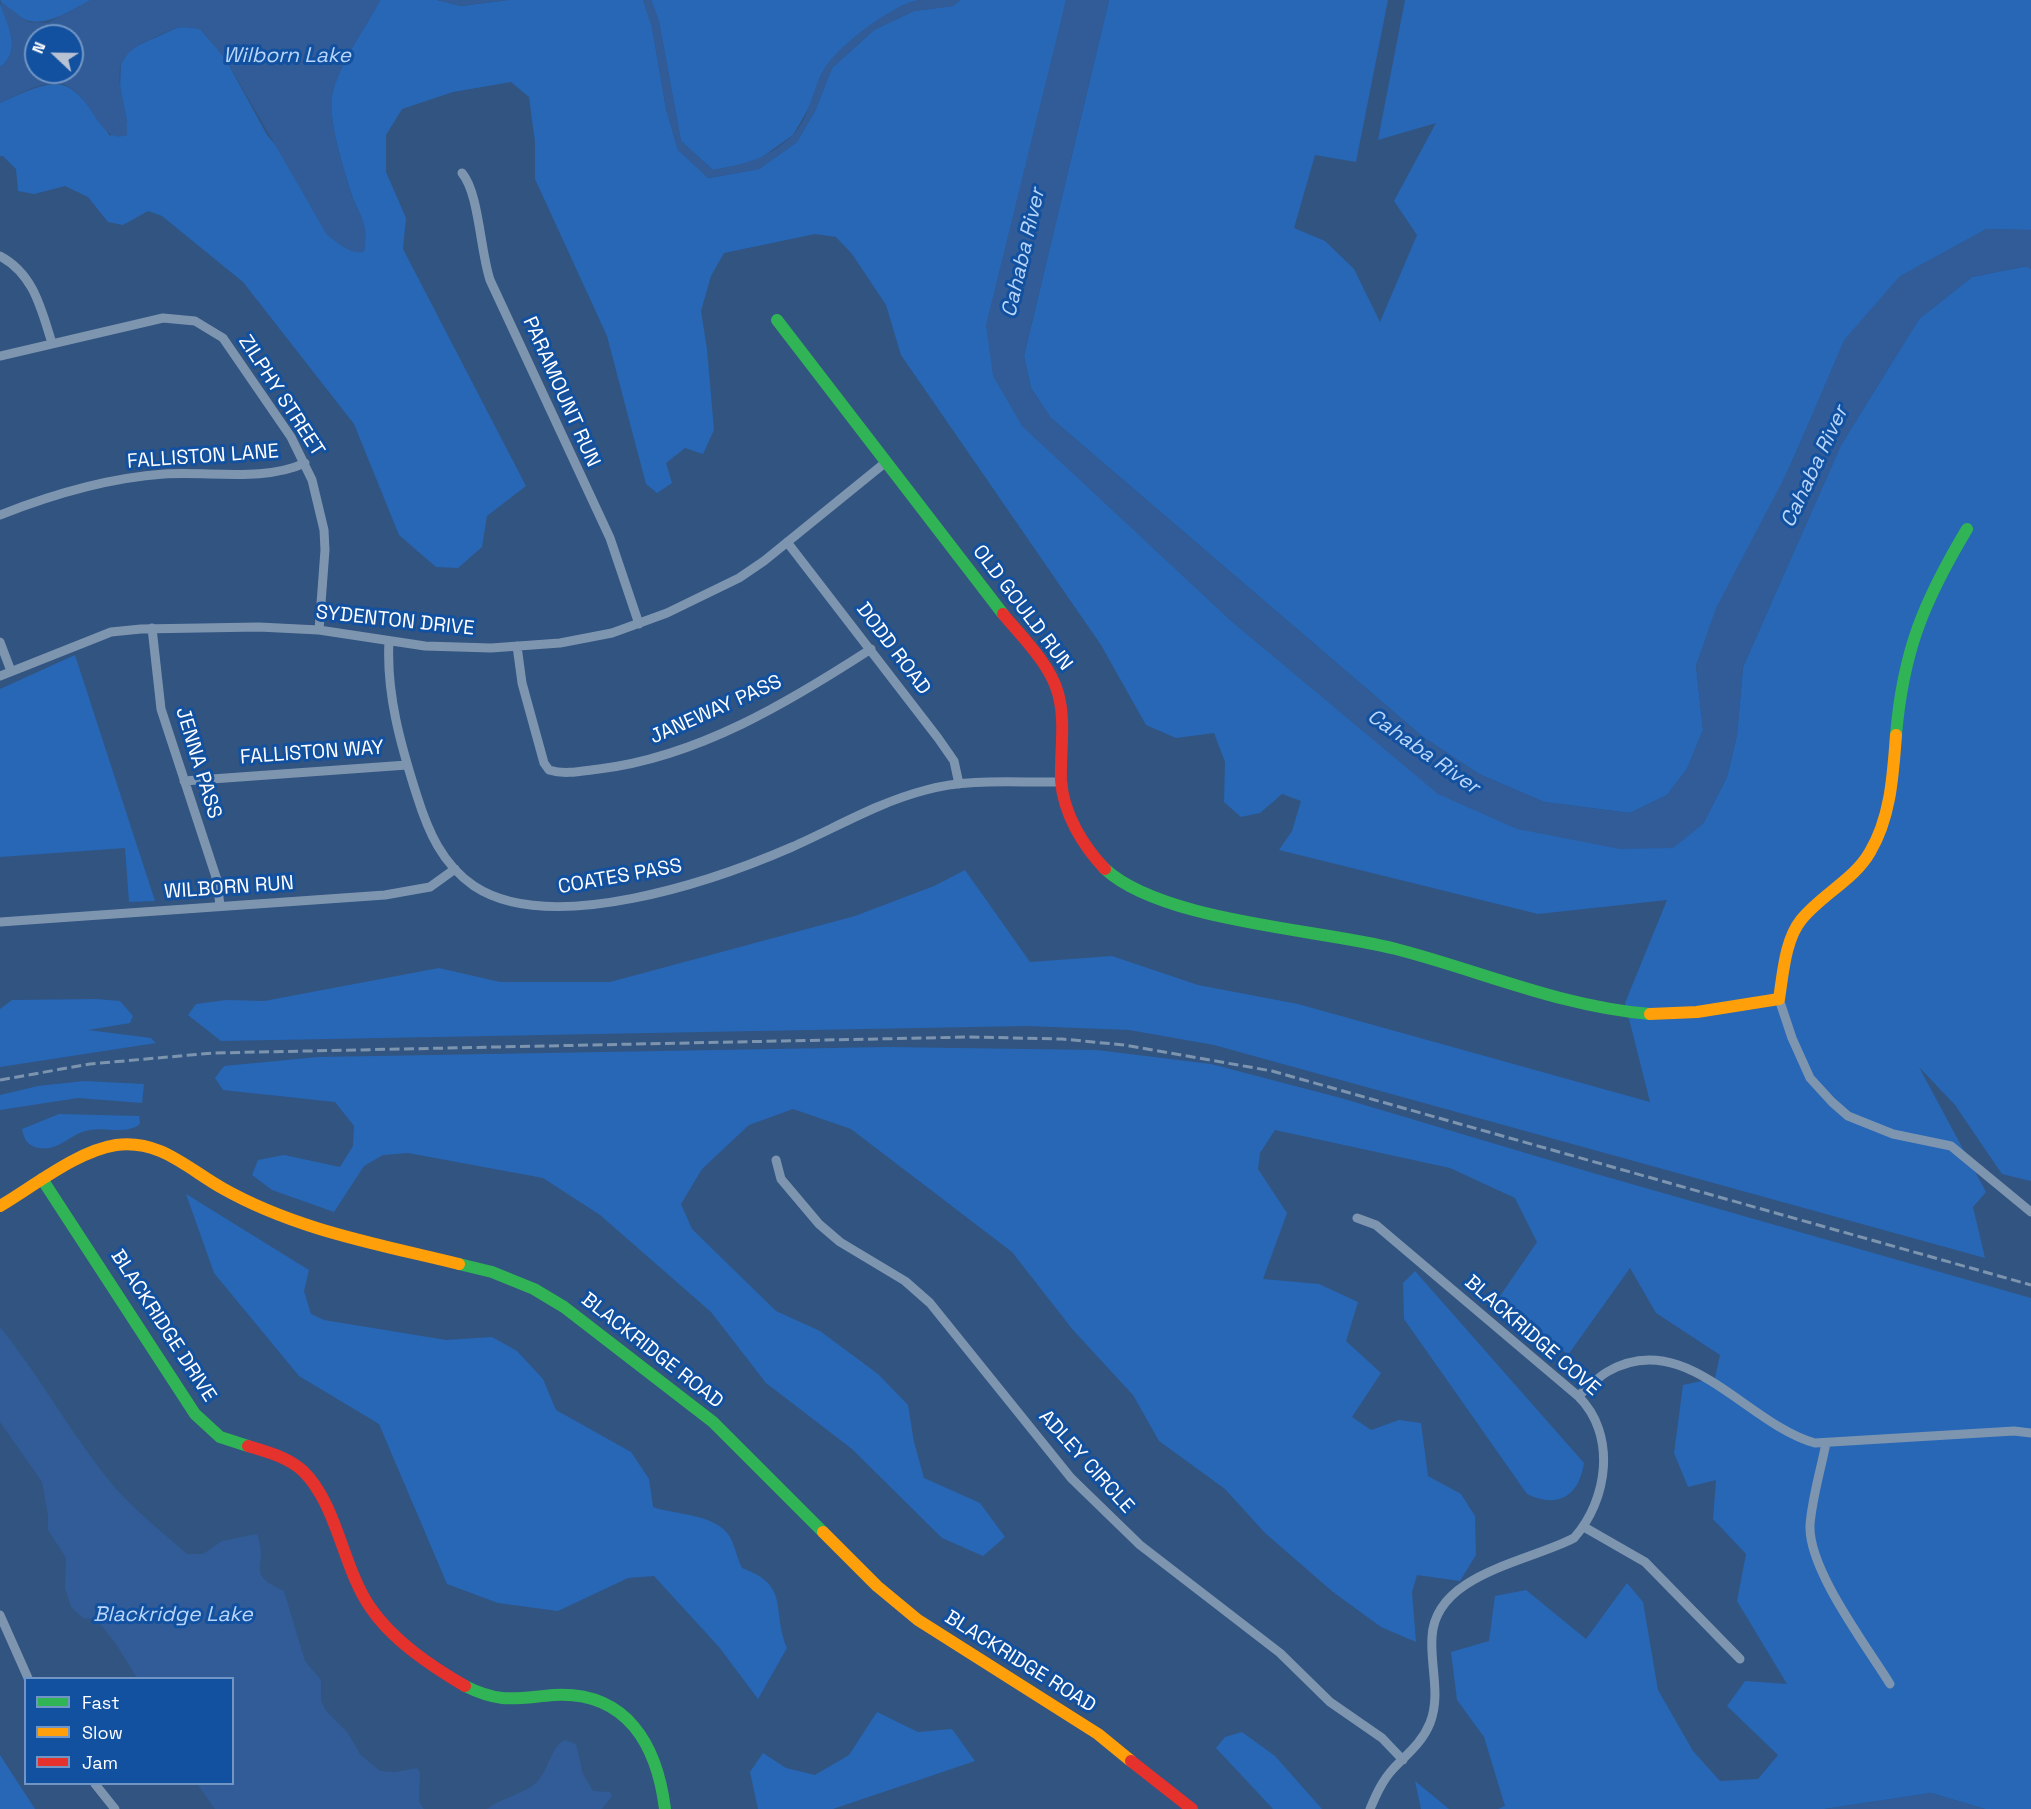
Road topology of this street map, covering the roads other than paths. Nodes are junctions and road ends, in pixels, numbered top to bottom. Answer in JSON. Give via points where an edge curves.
{"nodes":[{"id":1,"x":462,"y":172,"type":"dead end"},
{"id":2,"x":0,"y":256,"type":"edge"},
{"id":3,"x":777,"y":320,"type":"dead end"},
{"id":4,"x":52,"y":343,"type":"junction"},
{"id":5,"x":0,"y":356,"type":"edge"},
{"id":6,"x":886,"y":462,"type":"junction"},
{"id":7,"x":305,"y":463,"type":"junction"},
{"id":8,"x":0,"y":515,"type":"edge"},
{"id":9,"x":1967,"y":528,"type":"dead end"},
{"id":10,"x":787,"y":542,"type":"junction"},
{"id":11,"x":639,"y":624,"type":"junction"},
{"id":12,"x":152,"y":628,"type":"junction"},
{"id":13,"x":319,"y":630,"type":"junction"},
{"id":14,"x":389,"y":641,"type":"junction"},
{"id":15,"x":0,"y":642,"type":"edge"},
{"id":16,"x":517,"y":646,"type":"junction"},
{"id":17,"x":871,"y":649,"type":"junction"},
{"id":18,"x":11,"y":671,"type":"junction"},
{"id":19,"x":0,"y":676,"type":"edge"},
{"id":20,"x":407,"y":765,"type":"junction"},
{"id":21,"x":184,"y":781,"type":"junction"},
{"id":22,"x":1061,"y":782,"type":"junction"},
{"id":23,"x":959,"y":784,"type":"junction"},
{"id":24,"x":455,"y":869,"type":"junction"},
{"id":25,"x":220,"y":906,"type":"junction"},
{"id":26,"x":0,"y":922,"type":"edge"},
{"id":27,"x":1779,"y":999,"type":"junction"},
{"id":28,"x":776,"y":1160,"type":"dead end"},
{"id":29,"x":42,"y":1179,"type":"junction"},
{"id":30,"x":0,"y":1206,"type":"edge"},
{"id":31,"x":2031,"y":1212,"type":"edge"},
{"id":32,"x":1357,"y":1218,"type":"dead end"},
{"id":33,"x":1578,"y":1396,"type":"junction"},
{"id":34,"x":2031,"y":1433,"type":"edge"},
{"id":35,"x":1826,"y":1443,"type":"junction"},
{"id":36,"x":1584,"y":1527,"type":"junction"},
{"id":37,"x":0,"y":1615,"type":"edge"},
{"id":38,"x":1740,"y":1659,"type":"dead end"},
{"id":39,"x":28,"y":1677,"type":"edge"},
{"id":40,"x":1890,"y":1684,"type":"dead end"},
{"id":41,"x":1403,"y":1760,"type":"junction"},
{"id":42,"x":96,"y":1785,"type":"edge"},
{"id":43,"x":115,"y":1809,"type":"edge"},
{"id":44,"x":665,"y":1809,"type":"edge"},
{"id":45,"x":1192,"y":1809,"type":"edge"},
{"id":46,"x":1370,"y":1809,"type":"edge"}],
"edges":[{"from":1,"to":11,"type":"street","name":"PARAMOUNT RUN","via":[[473,193],[478,237],[490,280],[610,538]]},
{"from":2,"to":4,"type":"street","via":[[28,278]]},
{"from":3,"to":6,"type":"street","name":"OLD GOULD RUN"},
{"from":4,"to":5,"type":"street","name":"ZILPHY STREET"},
{"from":4,"to":7,"type":"street","name":"ZILPHY STREET","via":[[163,318],[204,325],[229,346]]},
{"from":6,"to":10,"type":"street","name":"SYDENTON DRIVE"},
{"from":6,"to":22,"type":"street","name":"OLD GOULD RUN","via":[[1053,678],[1063,717]]},
{"from":7,"to":8,"type":"street","name":"FALLISTON LANE","via":[[266,475],[186,473],[100,483],[61,492]]},
{"from":7,"to":13,"type":"street","name":"ZILPHY STREET","via":[[324,530]]},
{"from":9,"to":27,"type":"street","via":[[1933,586],[1906,661],[1888,805],[1876,842],[1860,867],[1800,922],[1783,972]]},
{"from":10,"to":11,"type":"street","name":"SYDENTON DRIVE","via":[[739,578]]},
{"from":10,"to":17,"type":"street","name":"DODD ROAD"},
{"from":11,"to":16,"type":"street","name":"SYDENTON DRIVE","via":[[586,639]]},
{"from":12,"to":13,"type":"street","name":"SYDENTON DRIVE"},
{"from":12,"to":18,"type":"street","name":"SYDENTON DRIVE","via":[[111,632]]},
{"from":12,"to":21,"type":"street","name":"JENNA PASS","via":[[161,710]]},
{"from":13,"to":14,"type":"street","name":"SYDENTON DRIVE"},
{"from":14,"to":16,"type":"street","name":"SYDENTON DRIVE","via":[[458,647]]},
{"from":14,"to":20,"type":"street","name":"COATES PASS","via":[[388,677]]},
{"from":15,"to":18,"type":"street"},
{"from":16,"to":17,"type":"street","name":"JANEWAY PASS","via":[[522,683],[544,764],[549,770],[568,773],[641,762],[702,741],[790,699]]},
{"from":17,"to":23,"type":"street","name":"DODD ROAD","via":[[954,761]]},
{"from":18,"to":19,"type":"street","name":"SYDENTON DRIVE"},
{"from":20,"to":21,"type":"street","name":"FALLISTON WAY"},
{"from":20,"to":24,"type":"street","name":"COATES PASS","via":[[428,829]]},
{"from":21,"to":25,"type":"street","name":"JENNA PASS","via":[[217,880]]},
{"from":22,"to":23,"type":"street","name":"COATES PASS"},
{"from":22,"to":27,"type":"street","name":"OLD GOULD RUN","via":[[1074,826],[1100,864],[1136,889],[1193,908],[1365,941],[1605,1009],[1651,1014]]},
{"from":23,"to":24,"type":"street","name":"COATES PASS","via":[[927,789],[889,802],[753,863],[651,894],[579,905],[532,906],[508,902],[487,892]]},
{"from":24,"to":25,"type":"street","name":"WILBORN RUN","via":[[430,887],[407,891]]},
{"from":25,"to":26,"type":"street","name":"WILBORN RUN"},
{"from":27,"to":31,"type":"street","via":[[1810,1078],[1848,1116],[1893,1134],[1951,1146]]},
{"from":28,"to":41,"type":"street","name":"ADLEY CIRCLE","via":[[782,1179],[824,1229],[905,1281],[930,1303],[1096,1505],[1140,1545],[1280,1653],[1330,1702],[1382,1738]]},
{"from":29,"to":30,"type":"street","name":"BLACKRIDGE ROAD"},
{"from":29,"to":44,"type":"street","name":"BLACKRIDGE DRIVE","via":[[195,1414],[220,1437],[284,1458],[313,1482],[368,1605],[381,1622],[456,1682],[482,1696],[510,1701],[571,1695],[601,1702],[616,1711],[642,1733],[655,1758]]},
{"from":29,"to":45,"type":"street","name":"BLACKRIDGE ROAD","via":[[103,1148],[131,1144],[159,1148],[222,1188],[275,1215],[324,1231],[492,1272],[534,1289],[564,1307],[713,1422],[877,1586],[918,1620],[1098,1734]]},
{"from":32,"to":33,"type":"street","name":"BLACKRIDGE COVE","via":[[1376,1225]]},
{"from":33,"to":35,"type":"street","via":[[1607,1372],[1628,1364],[1645,1359],[1677,1363],[1790,1434]]},
{"from":33,"to":36,"type":"street","name":"BLACKRIDGE COVE","via":[[1598,1422],[1603,1459],[1596,1506]]},
{"from":34,"to":35,"type":"street"},
{"from":35,"to":40,"type":"street","via":[[1810,1526],[1814,1552],[1823,1574]]},
{"from":36,"to":38,"type":"street","via":[[1645,1562]]},
{"from":36,"to":41,"type":"street","name":"BLACKRIDGE COVE","via":[[1561,1545],[1487,1572],[1442,1604],[1435,1616],[1432,1636],[1433,1713],[1418,1745]]},
{"from":37,"to":39,"type":"street"},
{"from":41,"to":46,"type":"street","name":"BLACKRIDGE COVE","via":[[1385,1779]]},
{"from":42,"to":43,"type":"street"}]}
